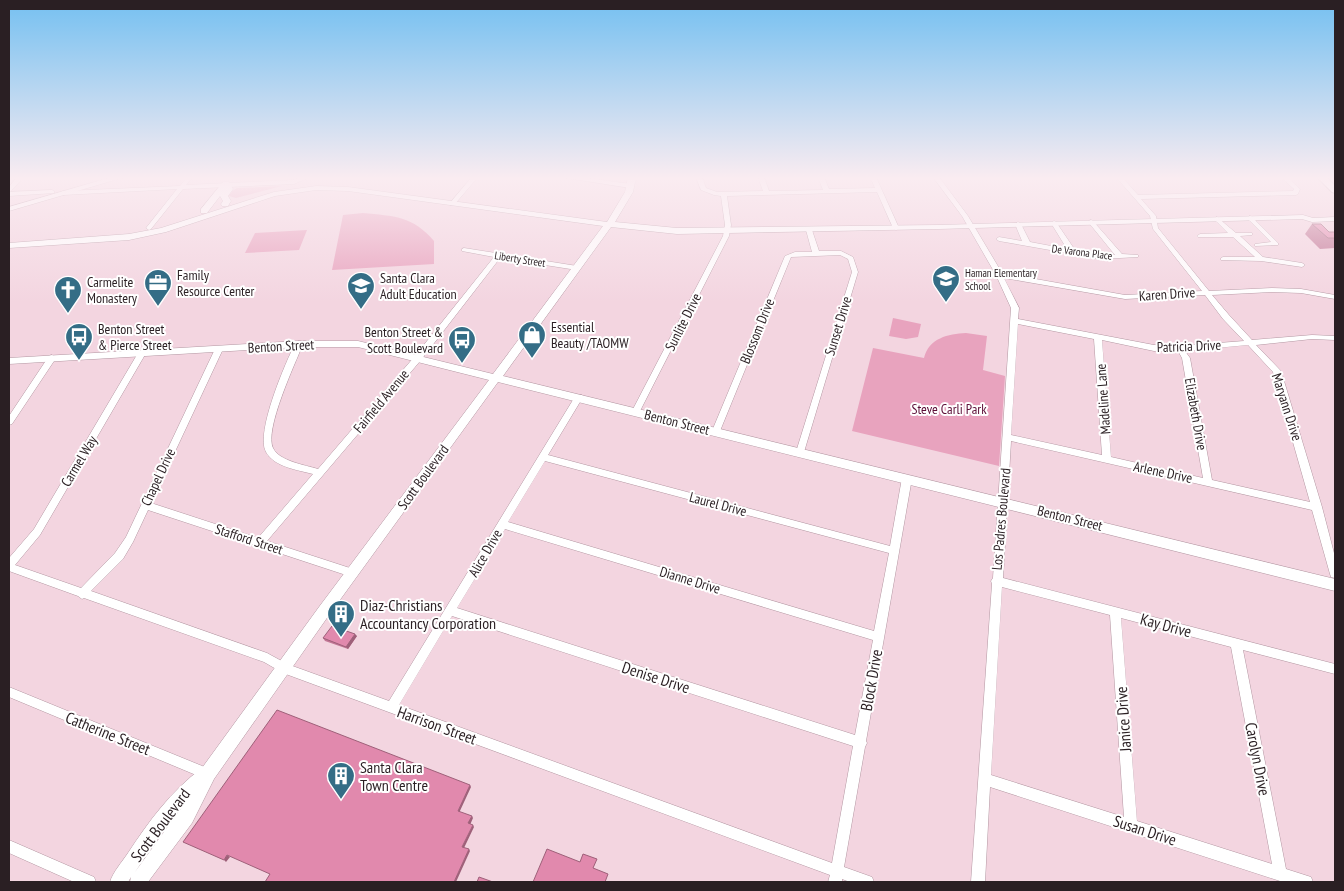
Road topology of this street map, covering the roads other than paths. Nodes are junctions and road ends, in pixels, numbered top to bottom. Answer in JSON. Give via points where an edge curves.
{"nodes":[{"id":1,"x":1250,"y":218,"type":"edge"},
{"id":2,"x":156,"y":219,"type":"edge"},
{"id":3,"x":179,"y":219,"type":"edge"},
{"id":4,"x":193,"y":219,"type":"edge"},
{"id":5,"x":566,"y":219,"type":"edge"},
{"id":6,"x":613,"y":219,"type":"edge"},
{"id":7,"x":726,"y":219,"type":"edge"},
{"id":8,"x":892,"y":219,"type":"edge"},
{"id":9,"x":965,"y":219,"type":"edge"},
{"id":10,"x":1217,"y":219,"type":"junction"},
{"id":11,"x":1231,"y":219,"type":"edge"},
{"id":12,"x":1308,"y":219,"type":"edge"},
{"id":13,"x":1335,"y":219,"type":"edge"},
{"id":14,"x":1153,"y":221,"type":"junction"},
{"id":15,"x":1091,"y":222,"type":"junction"},
{"id":16,"x":1054,"y":223,"type":"junction"},
{"id":17,"x":609,"y":224,"type":"junction"},
{"id":18,"x":1018,"y":224,"type":"junction"},
{"id":19,"x":970,"y":225,"type":"junction"},
{"id":20,"x":149,"y":228,"type":"junction"},
{"id":21,"x":896,"y":228,"type":"junction"},
{"id":22,"x":809,"y":230,"type":"junction"},
{"id":23,"x":727,"y":231,"type":"junction"},
{"id":24,"x":1232,"y":234,"type":"junction"},
{"id":25,"x":1250,"y":234,"type":"dead end"},
{"id":26,"x":1200,"y":236,"type":"dead end"},
{"id":27,"x":999,"y":239,"type":"dead end"},
{"id":28,"x":9,"y":240,"type":"edge"},
{"id":29,"x":1028,"y":244,"type":"junction"},
{"id":30,"x":9,"y":245,"type":"edge"},
{"id":31,"x":1257,"y":245,"type":"dead end"},
{"id":32,"x":464,"y":250,"type":"dead end"},
{"id":33,"x":816,"y":253,"type":"junction"},
{"id":34,"x":1073,"y":253,"type":"junction"},
{"id":35,"x":498,"y":256,"type":"junction"},
{"id":36,"x":1136,"y":256,"type":"dead end"},
{"id":37,"x":1121,"y":257,"type":"junction"},
{"id":38,"x":1261,"y":258,"type":"junction"},
{"id":39,"x":1223,"y":259,"type":"dead end"},
{"id":40,"x":1302,"y":265,"type":"dead end"},
{"id":41,"x":577,"y":268,"type":"junction"},
{"id":42,"x":999,"y":275,"type":"junction"},
{"id":43,"x":1206,"y":292,"type":"junction"},
{"id":44,"x":1335,"y":297,"type":"edge"},
{"id":45,"x":1015,"y":321,"type":"junction"},
{"id":46,"x":1098,"y":338,"type":"junction"},
{"id":47,"x":1335,"y":338,"type":"edge"},
{"id":48,"x":1252,"y":342,"type":"junction"},
{"id":49,"x":299,"y":344,"type":"junction"},
{"id":50,"x":219,"y":349,"type":"junction"},
{"id":51,"x":1180,"y":349,"type":"junction"},
{"id":52,"x":142,"y":353,"type":"junction"},
{"id":53,"x":52,"y":358,"type":"junction"},
{"id":54,"x":418,"y":358,"type":"junction"},
{"id":55,"x":9,"y":361,"type":"edge"},
{"id":56,"x":496,"y":377,"type":"junction"},
{"id":57,"x":579,"y":397,"type":"junction"},
{"id":58,"x":636,"y":412,"type":"junction"},
{"id":59,"x":9,"y":422,"type":"edge"},
{"id":60,"x":716,"y":431,"type":"junction"},
{"id":61,"x":1008,"y":437,"type":"junction"},
{"id":62,"x":800,"y":452,"type":"junction"},
{"id":63,"x":542,"y":457,"type":"junction"},
{"id":64,"x":1107,"y":459,"type":"junction"},
{"id":65,"x":321,"y":472,"type":"junction"},
{"id":66,"x":907,"y":478,"type":"junction"},
{"id":67,"x":1208,"y":481,"type":"junction"},
{"id":68,"x":1003,"y":502,"type":"junction"},
{"id":69,"x":145,"y":505,"type":"junction"},
{"id":70,"x":1317,"y":507,"type":"junction"},
{"id":71,"x":502,"y":524,"type":"junction"},
{"id":72,"x":260,"y":543,"type":"junction"},
{"id":73,"x":894,"y":551,"type":"junction"},
{"id":74,"x":9,"y":566,"type":"edge"},
{"id":75,"x":352,"y":573,"type":"junction"},
{"id":76,"x":1335,"y":574,"type":"edge"},
{"id":77,"x":996,"y":581,"type":"junction"},
{"id":78,"x":1335,"y":585,"type":"edge"},
{"id":79,"x":82,"y":594,"type":"junction"},
{"id":80,"x":451,"y":611,"type":"junction"},
{"id":81,"x":1115,"y":612,"type":"junction"},
{"id":82,"x":878,"y":637,"type":"junction"},
{"id":83,"x":1236,"y":644,"type":"junction"},
{"id":84,"x":283,"y":668,"type":"junction"},
{"id":85,"x":1335,"y":670,"type":"edge"},
{"id":86,"x":9,"y":692,"type":"edge"},
{"id":87,"x":391,"y":708,"type":"junction"},
{"id":88,"x":861,"y":742,"type":"junction"},
{"id":89,"x":208,"y":774,"type":"junction"},
{"id":90,"x":985,"y":779,"type":"junction"},
{"id":91,"x":1131,"y":826,"type":"junction"},
{"id":92,"x":9,"y":846,"type":"edge"},
{"id":93,"x":1280,"y":874,"type":"junction"},
{"id":94,"x":836,"y":877,"type":"edge"},
{"id":95,"x":89,"y":882,"type":"edge"},
{"id":96,"x":118,"y":882,"type":"edge"},
{"id":97,"x":138,"y":882,"type":"edge"},
{"id":98,"x":867,"y":882,"type":"edge"},
{"id":99,"x":978,"y":882,"type":"edge"},
{"id":100,"x":1306,"y":882,"type":"edge"}],
"edges":[{"from":1,"to":31,"type":"street","via":[[1276,244]]},
{"from":2,"to":20,"type":"street"},
{"from":3,"to":20,"type":"main road"},
{"from":4,"to":30,"type":"main road","via":[[129,238]]},
{"from":5,"to":17,"type":"main road"},
{"from":6,"to":17,"type":"main road","name":"Scott Boulevard"},
{"from":7,"to":23,"type":"street"},
{"from":8,"to":21,"type":"street"},
{"from":9,"to":19,"type":"street","name":"Los Padres Boulevard"},
{"from":10,"to":11,"type":"main road"},
{"from":10,"to":14,"type":"main road"},
{"from":10,"to":24,"type":"street"},
{"from":12,"to":13,"type":"main road"},
{"from":14,"to":15,"type":"main road"},
{"from":14,"to":43,"type":"street","name":"Maryann Drive","via":[[1154,228]]},
{"from":15,"to":16,"type":"main road"},
{"from":15,"to":37,"type":"street"},
{"from":16,"to":18,"type":"main road"},
{"from":16,"to":34,"type":"street"},
{"from":17,"to":23,"type":"main road","via":[[666,230]]},
{"from":17,"to":41,"type":"main road","name":"Scott Boulevard"},
{"from":18,"to":19,"type":"main road"},
{"from":18,"to":29,"type":"street"},
{"from":19,"to":21,"type":"main road"},
{"from":19,"to":42,"type":"street","name":"Los Padres Boulevard"},
{"from":20,"to":28,"type":"main road","via":[[111,234]]},
{"from":21,"to":22,"type":"main road"},
{"from":22,"to":23,"type":"main road"},
{"from":22,"to":33,"type":"street"},
{"from":23,"to":58,"type":"street","name":"Sunlite Drive"},
{"from":24,"to":25,"type":"street"},
{"from":24,"to":26,"type":"street"},
{"from":24,"to":38,"type":"street","via":[[1240,237]]},
{"from":27,"to":29,"type":"street","name":"De Varona Place"},
{"from":29,"to":34,"type":"street","name":"De Varona Place"},
{"from":32,"to":35,"type":"street","name":"Liberty Street"},
{"from":33,"to":60,"type":"street","name":"Blossom Drive","via":[[795,254],[786,259]]},
{"from":33,"to":62,"type":"street","name":"Sunset Drive","via":[[848,256],[853,261],[855,272]]},
{"from":34,"to":37,"type":"street","name":"De Varona Place"},
{"from":35,"to":41,"type":"street","name":"Liberty Street"},
{"from":35,"to":54,"type":"street","name":"Fairfield Avenue"},
{"from":36,"to":37,"type":"street","name":"De Varona Place"},
{"from":38,"to":39,"type":"street"},
{"from":38,"to":40,"type":"street"},
{"from":41,"to":56,"type":"main road","name":"Scott Boulevard"},
{"from":42,"to":43,"type":"street","name":"Karen Drive","via":[[1125,296]]},
{"from":42,"to":45,"type":"street","name":"Los Padres Boulevard","via":[[1012,299]]},
{"from":43,"to":44,"type":"street","name":"Karen Drive","via":[[1302,291]]},
{"from":43,"to":48,"type":"street","name":"Maryann Drive"},
{"from":45,"to":46,"type":"street","name":"Patricia Drive"},
{"from":45,"to":61,"type":"street","name":"Los Padres Boulevard"},
{"from":46,"to":51,"type":"street","name":"Patricia Drive"},
{"from":46,"to":64,"type":"street","name":"Madeline Lane"},
{"from":47,"to":48,"type":"street","name":"Patricia Drive"},
{"from":48,"to":51,"type":"street","name":"Patricia Drive"},
{"from":48,"to":70,"type":"street","name":"Maryann Drive","via":[[1277,371]]},
{"from":49,"to":50,"type":"main road","name":"Benton Street"},
{"from":49,"to":54,"type":"main road","name":"Benton Street","via":[[358,344]]},
{"from":49,"to":65,"type":"street","via":[[265,440],[267,449],[278,459]]},
{"from":50,"to":52,"type":"main road","name":"Benton Street"},
{"from":50,"to":69,"type":"street","name":"Chapel Drive"},
{"from":51,"to":67,"type":"street","name":"Elizabeth Drive","via":[[1186,358]]},
{"from":52,"to":53,"type":"main road","name":"Benton Street"},
{"from":52,"to":74,"type":"street","name":"Carmel Way","via":[[37,532]]},
{"from":53,"to":55,"type":"main road","name":"Benton Street"},
{"from":53,"to":59,"type":"street"},
{"from":54,"to":56,"type":"main road","name":"Benton Street"},
{"from":54,"to":65,"type":"street","name":"Fairfield Avenue"},
{"from":56,"to":57,"type":"main road","name":"Benton Street"},
{"from":56,"to":75,"type":"main road","name":"Scott Boulevard"},
{"from":57,"to":58,"type":"main road","name":"Benton Street"},
{"from":57,"to":63,"type":"street","name":"Alice Drive"},
{"from":58,"to":60,"type":"main road","name":"Benton Street"},
{"from":60,"to":62,"type":"main road","name":"Benton Street"},
{"from":61,"to":64,"type":"street","name":"Arlene Drive"},
{"from":61,"to":68,"type":"street","name":"Los Padres Boulevard"},
{"from":62,"to":66,"type":"main road","name":"Benton Street"},
{"from":63,"to":71,"type":"street","name":"Alice Drive"},
{"from":63,"to":73,"type":"street","name":"Laurel Drive"},
{"from":64,"to":67,"type":"street","name":"Arlene Drive"},
{"from":65,"to":72,"type":"street","name":"Fairfield Avenue"},
{"from":66,"to":68,"type":"main road","name":"Benton Street"},
{"from":66,"to":73,"type":"street","name":"Block Drive"},
{"from":67,"to":70,"type":"street","name":"Arlene Drive"},
{"from":68,"to":77,"type":"street","name":"Los Padres Boulevard"},
{"from":68,"to":78,"type":"main road","name":"Benton Street"},
{"from":69,"to":72,"type":"street","name":"Stafford Street"},
{"from":69,"to":79,"type":"street","name":"Chapel Drive","via":[[119,556]]},
{"from":70,"to":76,"type":"street","name":"Maryann Drive"},
{"from":71,"to":80,"type":"street","name":"Alice Drive"},
{"from":71,"to":82,"type":"street","name":"Dianne Drive"},
{"from":72,"to":75,"type":"street","name":"Stafford Street"},
{"from":73,"to":82,"type":"street","name":"Block Drive"},
{"from":74,"to":79,"type":"street","name":"Harrison Street"},
{"from":75,"to":84,"type":"main road","name":"Scott Boulevard"},
{"from":77,"to":81,"type":"street","name":"Kay Drive"},
{"from":77,"to":90,"type":"street","name":"Los Padres Boulevard"},
{"from":79,"to":84,"type":"street","name":"Harrison Street","via":[[267,658]]},
{"from":80,"to":87,"type":"street","name":"Alice Drive"},
{"from":80,"to":88,"type":"street","name":"Denise Drive"},
{"from":81,"to":83,"type":"street","name":"Kay Drive"},
{"from":81,"to":91,"type":"street","name":"Janice Drive"},
{"from":82,"to":88,"type":"street","name":"Block Drive"},
{"from":83,"to":85,"type":"street","name":"Kay Drive"},
{"from":83,"to":93,"type":"street","name":"Carolyn Drive"},
{"from":84,"to":87,"type":"street","name":"Harrison Street"},
{"from":84,"to":89,"type":"main road","name":"Scott Boulevard"},
{"from":86,"to":89,"type":"street","name":"Catherine Street"},
{"from":87,"to":94,"type":"street","name":"Harrison Street"},
{"from":88,"to":94,"type":"street","name":"Block Drive"},
{"from":89,"to":96,"type":"main road","name":"Scott Boulevard","via":[[191,784],[170,809]]},
{"from":89,"to":97,"type":"main road","name":"Scott Boulevard","via":[[186,815]]},
{"from":90,"to":91,"type":"street","name":"Susan Drive"},
{"from":90,"to":99,"type":"street","name":"Los Padres Boulevard"},
{"from":91,"to":93,"type":"street","name":"Susan Drive"},
{"from":92,"to":95,"type":"street"},
{"from":93,"to":100,"type":"street","name":"Susan Drive"},
{"from":94,"to":98,"type":"street","name":"Harrison Street"}]}
